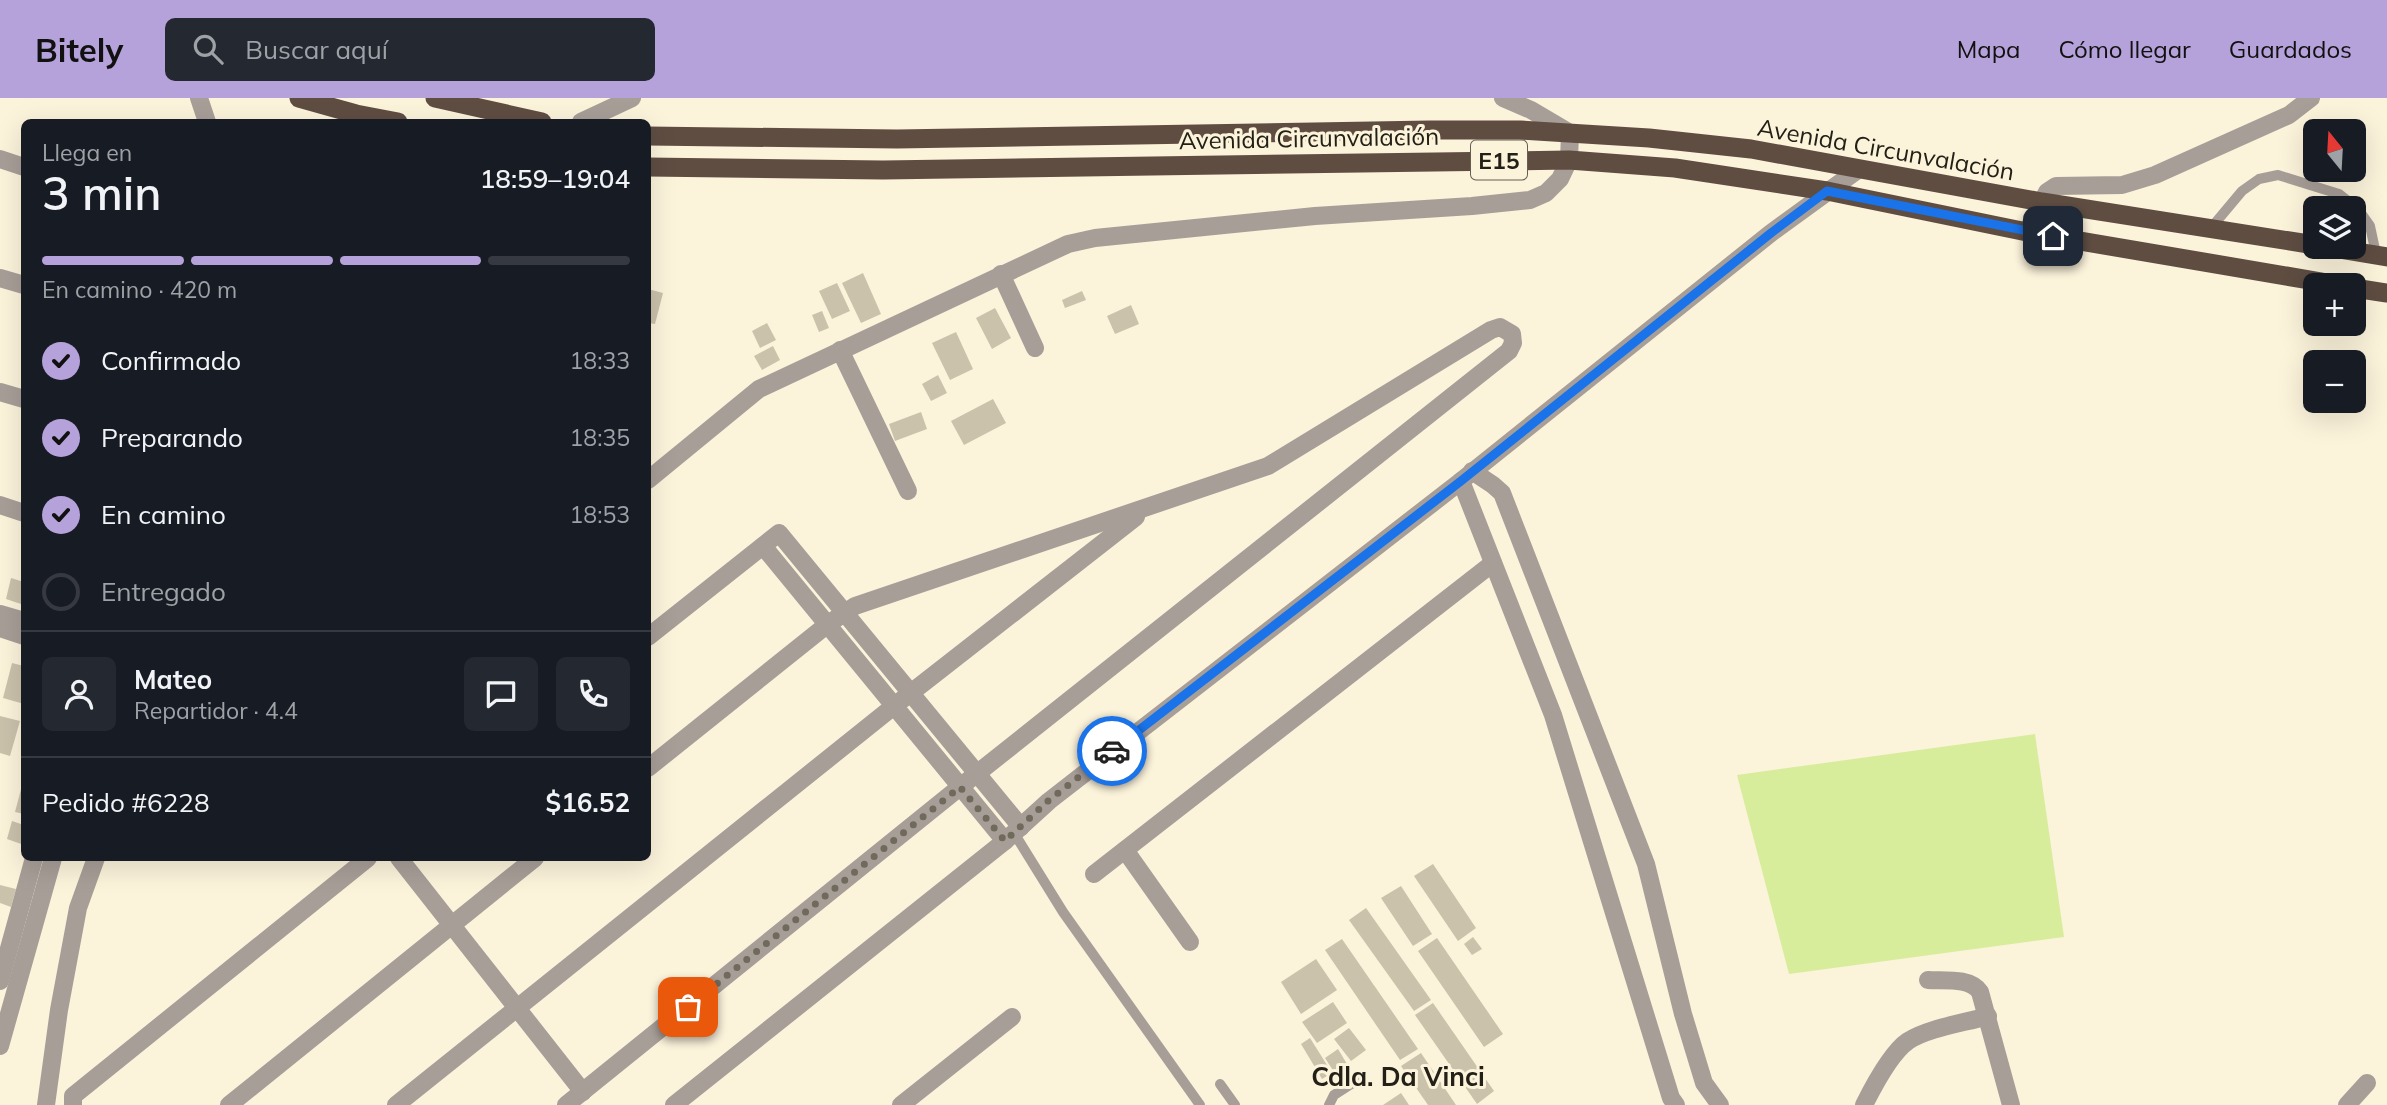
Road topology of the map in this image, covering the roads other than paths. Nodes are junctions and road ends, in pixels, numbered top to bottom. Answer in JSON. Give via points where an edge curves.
{"nodes":[{"id":1,"x":199,"y":98,"type":"edge"},
{"id":2,"x":299,"y":98,"type":"edge"},
{"id":3,"x":435,"y":98,"type":"edge"},
{"id":4,"x":632,"y":98,"type":"edge"},
{"id":5,"x":1503,"y":98,"type":"edge"},
{"id":6,"x":2311,"y":98,"type":"edge"},
{"id":7,"x":353,"y":118,"type":"edge"},
{"id":8,"x":206,"y":119,"type":"edge"},
{"id":9,"x":529,"y":119,"type":"edge"},
{"id":10,"x":587,"y":119,"type":"edge"},
{"id":11,"x":1570,"y":133,"type":"junction"},
{"id":12,"x":651,"y":136,"type":"edge"},
{"id":13,"x":0,"y":159,"type":"edge"},
{"id":14,"x":1569,"y":160,"type":"junction"},
{"id":15,"x":21,"y":166,"type":"edge"},
{"id":16,"x":651,"y":167,"type":"edge"},
{"id":17,"x":1859,"y":169,"type":"junction"},
{"id":18,"x":1827,"y":191,"type":"junction"},
{"id":19,"x":2042,"y":202,"type":"junction"},
{"id":20,"x":2210,"y":229,"type":"junction"},
{"id":21,"x":2028,"y":232,"type":"junction"},
{"id":22,"x":2303,"y":243,"type":"edge"},
{"id":23,"x":2382,"y":256,"type":"edge"},
{"id":24,"x":1001,"y":274,"type":"junction"},
{"id":25,"x":0,"y":278,"type":"edge"},
{"id":26,"x":2303,"y":279,"type":"edge"},
{"id":27,"x":21,"y":284,"type":"edge"},
{"id":28,"x":2366,"y":290,"type":"edge"},
{"id":29,"x":2387,"y":293,"type":"edge"},
{"id":30,"x":1035,"y":348,"type":"dead end"},
{"id":31,"x":840,"y":350,"type":"junction"},
{"id":32,"x":0,"y":392,"type":"edge"},
{"id":33,"x":21,"y":398,"type":"edge"},
{"id":34,"x":1466,"y":476,"type":"junction"},
{"id":35,"x":651,"y":478,"type":"edge"},
{"id":36,"x":908,"y":491,"type":"dead end"},
{"id":37,"x":0,"y":505,"type":"edge"},
{"id":38,"x":1147,"y":509,"type":"junction"},
{"id":39,"x":21,"y":512,"type":"edge"},
{"id":40,"x":762,"y":546,"type":"junction"},
{"id":41,"x":1493,"y":563,"type":"junction"},
{"id":42,"x":844,"y":612,"type":"junction"},
{"id":43,"x":0,"y":614,"type":"edge"},
{"id":44,"x":21,"y":620,"type":"edge"},
{"id":45,"x":828,"y":624,"type":"junction"},
{"id":46,"x":0,"y":628,"type":"edge"},
{"id":47,"x":21,"y":635,"type":"edge"},
{"id":48,"x":651,"y":635,"type":"edge"},
{"id":49,"x":911,"y":693,"type":"junction"},
{"id":50,"x":894,"y":706,"type":"junction"},
{"id":51,"x":651,"y":766,"type":"edge"},
{"id":52,"x":976,"y":775,"type":"junction"},
{"id":53,"x":960,"y":787,"type":"junction"},
{"id":54,"x":1013,"y":834,"type":"junction"},
{"id":55,"x":1125,"y":850,"type":"junction"},
{"id":56,"x":95,"y":861,"type":"edge"},
{"id":57,"x":364,"y":861,"type":"edge"},
{"id":58,"x":401,"y":861,"type":"edge"},
{"id":59,"x":531,"y":861,"type":"edge"},
{"id":60,"x":32,"y":863,"type":"edge"},
{"id":61,"x":51,"y":865,"type":"edge"},
{"id":62,"x":1094,"y":874,"type":"dead end"},
{"id":63,"x":452,"y":923,"type":"junction"},
{"id":64,"x":1190,"y":942,"type":"dead end"},
{"id":65,"x":1928,"y":980,"type":"dead end"},
{"id":66,"x":0,"y":981,"type":"edge"},
{"id":67,"x":517,"y":1007,"type":"junction"},
{"id":68,"x":1988,"y":1016,"type":"junction"},
{"id":69,"x":1012,"y":1017,"type":"dead end"},
{"id":70,"x":0,"y":1046,"type":"edge"},
{"id":71,"x":1362,"y":1077,"type":"dead end"},
{"id":72,"x":2367,"y":1083,"type":"dead end"},
{"id":73,"x":1220,"y":1084,"type":"dead end"},
{"id":74,"x":583,"y":1092,"type":"junction"},
{"id":75,"x":1669,"y":1103,"type":"edge"},
{"id":76,"x":46,"y":1105,"type":"edge"},
{"id":77,"x":73,"y":1105,"type":"edge"},
{"id":78,"x":229,"y":1105,"type":"edge"},
{"id":79,"x":396,"y":1105,"type":"edge"},
{"id":80,"x":566,"y":1105,"type":"edge"},
{"id":81,"x":674,"y":1105,"type":"edge"},
{"id":82,"x":901,"y":1105,"type":"edge"},
{"id":83,"x":1199,"y":1105,"type":"edge"},
{"id":84,"x":1235,"y":1105,"type":"edge"},
{"id":85,"x":1329,"y":1105,"type":"edge"},
{"id":86,"x":1720,"y":1105,"type":"edge"},
{"id":87,"x":1864,"y":1105,"type":"edge"},
{"id":88,"x":2011,"y":1105,"type":"edge"},
{"id":89,"x":2347,"y":1105,"type":"edge"}],
"edges":[{"from":1,"to":8,"type":"street"},
{"from":2,"to":7,"type":"highway"},
{"from":3,"to":9,"type":"highway"},
{"from":4,"to":10,"type":"street"},
{"from":5,"to":11,"type":"street"},
{"from":6,"to":19,"type":"street","via":[[2289,115],[2155,175],[2122,185],[2056,186]]},
{"from":11,"to":12,"type":"highway","name":"Avenida Circunvalación","number":"E15","via":[[1430,130],[897,139]]},
{"from":11,"to":14,"type":"street"},
{"from":11,"to":17,"type":"highway","name":"Avenida Circunvalación","number":"E15","via":[[1751,149]]},
{"from":13,"to":15,"type":"street"},
{"from":14,"to":16,"type":"highway","name":"Avenida Circunvalación","number":"E15","via":[[883,170]]},
{"from":14,"to":18,"type":"highway","name":"Avenida Circunvalación","number":"E15","via":[[1675,168]]},
{"from":14,"to":24,"type":"street","via":[[1560,179],[1530,200],[1095,238],[1068,244]]},
{"from":17,"to":18,"type":"street"},
{"from":17,"to":19,"type":"highway","name":"Avenida Circunvalación","number":"E15"},
{"from":18,"to":21,"type":"highway","name":"Avenida Circunvalación","number":"E15"},
{"from":18,"to":34,"type":"street"},
{"from":19,"to":20,"type":"highway","name":"Avenida Circunvalación","number":"E15"},
{"from":19,"to":21,"type":"street"},
{"from":20,"to":22,"type":"highway","name":"Avenida Circunvalación","number":"E15"},
{"from":20,"to":23,"type":"lane","via":[[2242,191],[2259,179],[2278,175],[2339,194],[2370,226]]},
{"from":21,"to":26,"type":"highway","name":"Avenida Circunvalación","number":"E15"},
{"from":24,"to":30,"type":"street"},
{"from":24,"to":31,"type":"street"},
{"from":25,"to":27,"type":"street"},
{"from":28,"to":29,"type":"highway"},
{"from":31,"to":35,"type":"street","via":[[758,389]]},
{"from":31,"to":36,"type":"street"},
{"from":32,"to":33,"type":"street"},
{"from":34,"to":41,"type":"street"},
{"from":34,"to":54,"type":"street","via":[[1048,801]]},
{"from":34,"to":86,"type":"street","via":[[1502,493],[1646,864],[1704,1083]]},
{"from":37,"to":39,"type":"street"},
{"from":38,"to":42,"type":"street"},
{"from":38,"to":49,"type":"street"},
{"from":38,"to":52,"type":"street","via":[[1268,466],[1491,330],[1500,327],[1512,334],[1509,351]]},
{"from":40,"to":42,"type":"street","via":[[779,533]]},
{"from":40,"to":45,"type":"street"},
{"from":40,"to":48,"type":"street"},
{"from":41,"to":55,"type":"street"},
{"from":41,"to":75,"type":"street","via":[[1553,715]]},
{"from":42,"to":45,"type":"street"},
{"from":42,"to":49,"type":"street"},
{"from":43,"to":44,"type":"street"},
{"from":45,"to":50,"type":"street"},
{"from":45,"to":51,"type":"street"},
{"from":46,"to":47,"type":"street"},
{"from":49,"to":50,"type":"street"},
{"from":49,"to":52,"type":"street"},
{"from":50,"to":53,"type":"street"},
{"from":50,"to":67,"type":"street"},
{"from":52,"to":53,"type":"street"},
{"from":52,"to":54,"type":"street"},
{"from":53,"to":54,"type":"street"},
{"from":53,"to":74,"type":"street"},
{"from":54,"to":81,"type":"street"},
{"from":54,"to":83,"type":"lane"},
{"from":55,"to":62,"type":"street"},
{"from":55,"to":64,"type":"street"},
{"from":56,"to":76,"type":"street","via":[[78,908]]},
{"from":57,"to":77,"type":"street","via":[[73,1096]]},
{"from":58,"to":63,"type":"street"},
{"from":59,"to":63,"type":"street"},
{"from":60,"to":61,"type":"street"},
{"from":60,"to":66,"type":"street"},
{"from":61,"to":70,"type":"street"},
{"from":63,"to":67,"type":"street"},
{"from":63,"to":78,"type":"street"},
{"from":65,"to":68,"type":"street","via":[[1970,982],[1980,992]]},
{"from":67,"to":74,"type":"street"},
{"from":67,"to":79,"type":"street"},
{"from":68,"to":87,"type":"street","via":[[1907,1042]]},
{"from":68,"to":88,"type":"street"},
{"from":69,"to":82,"type":"street"},
{"from":71,"to":85,"type":"lane","via":[[1334,1095]]},
{"from":72,"to":89,"type":"street"},
{"from":73,"to":84,"type":"lane"},
{"from":74,"to":80,"type":"street"}]}
